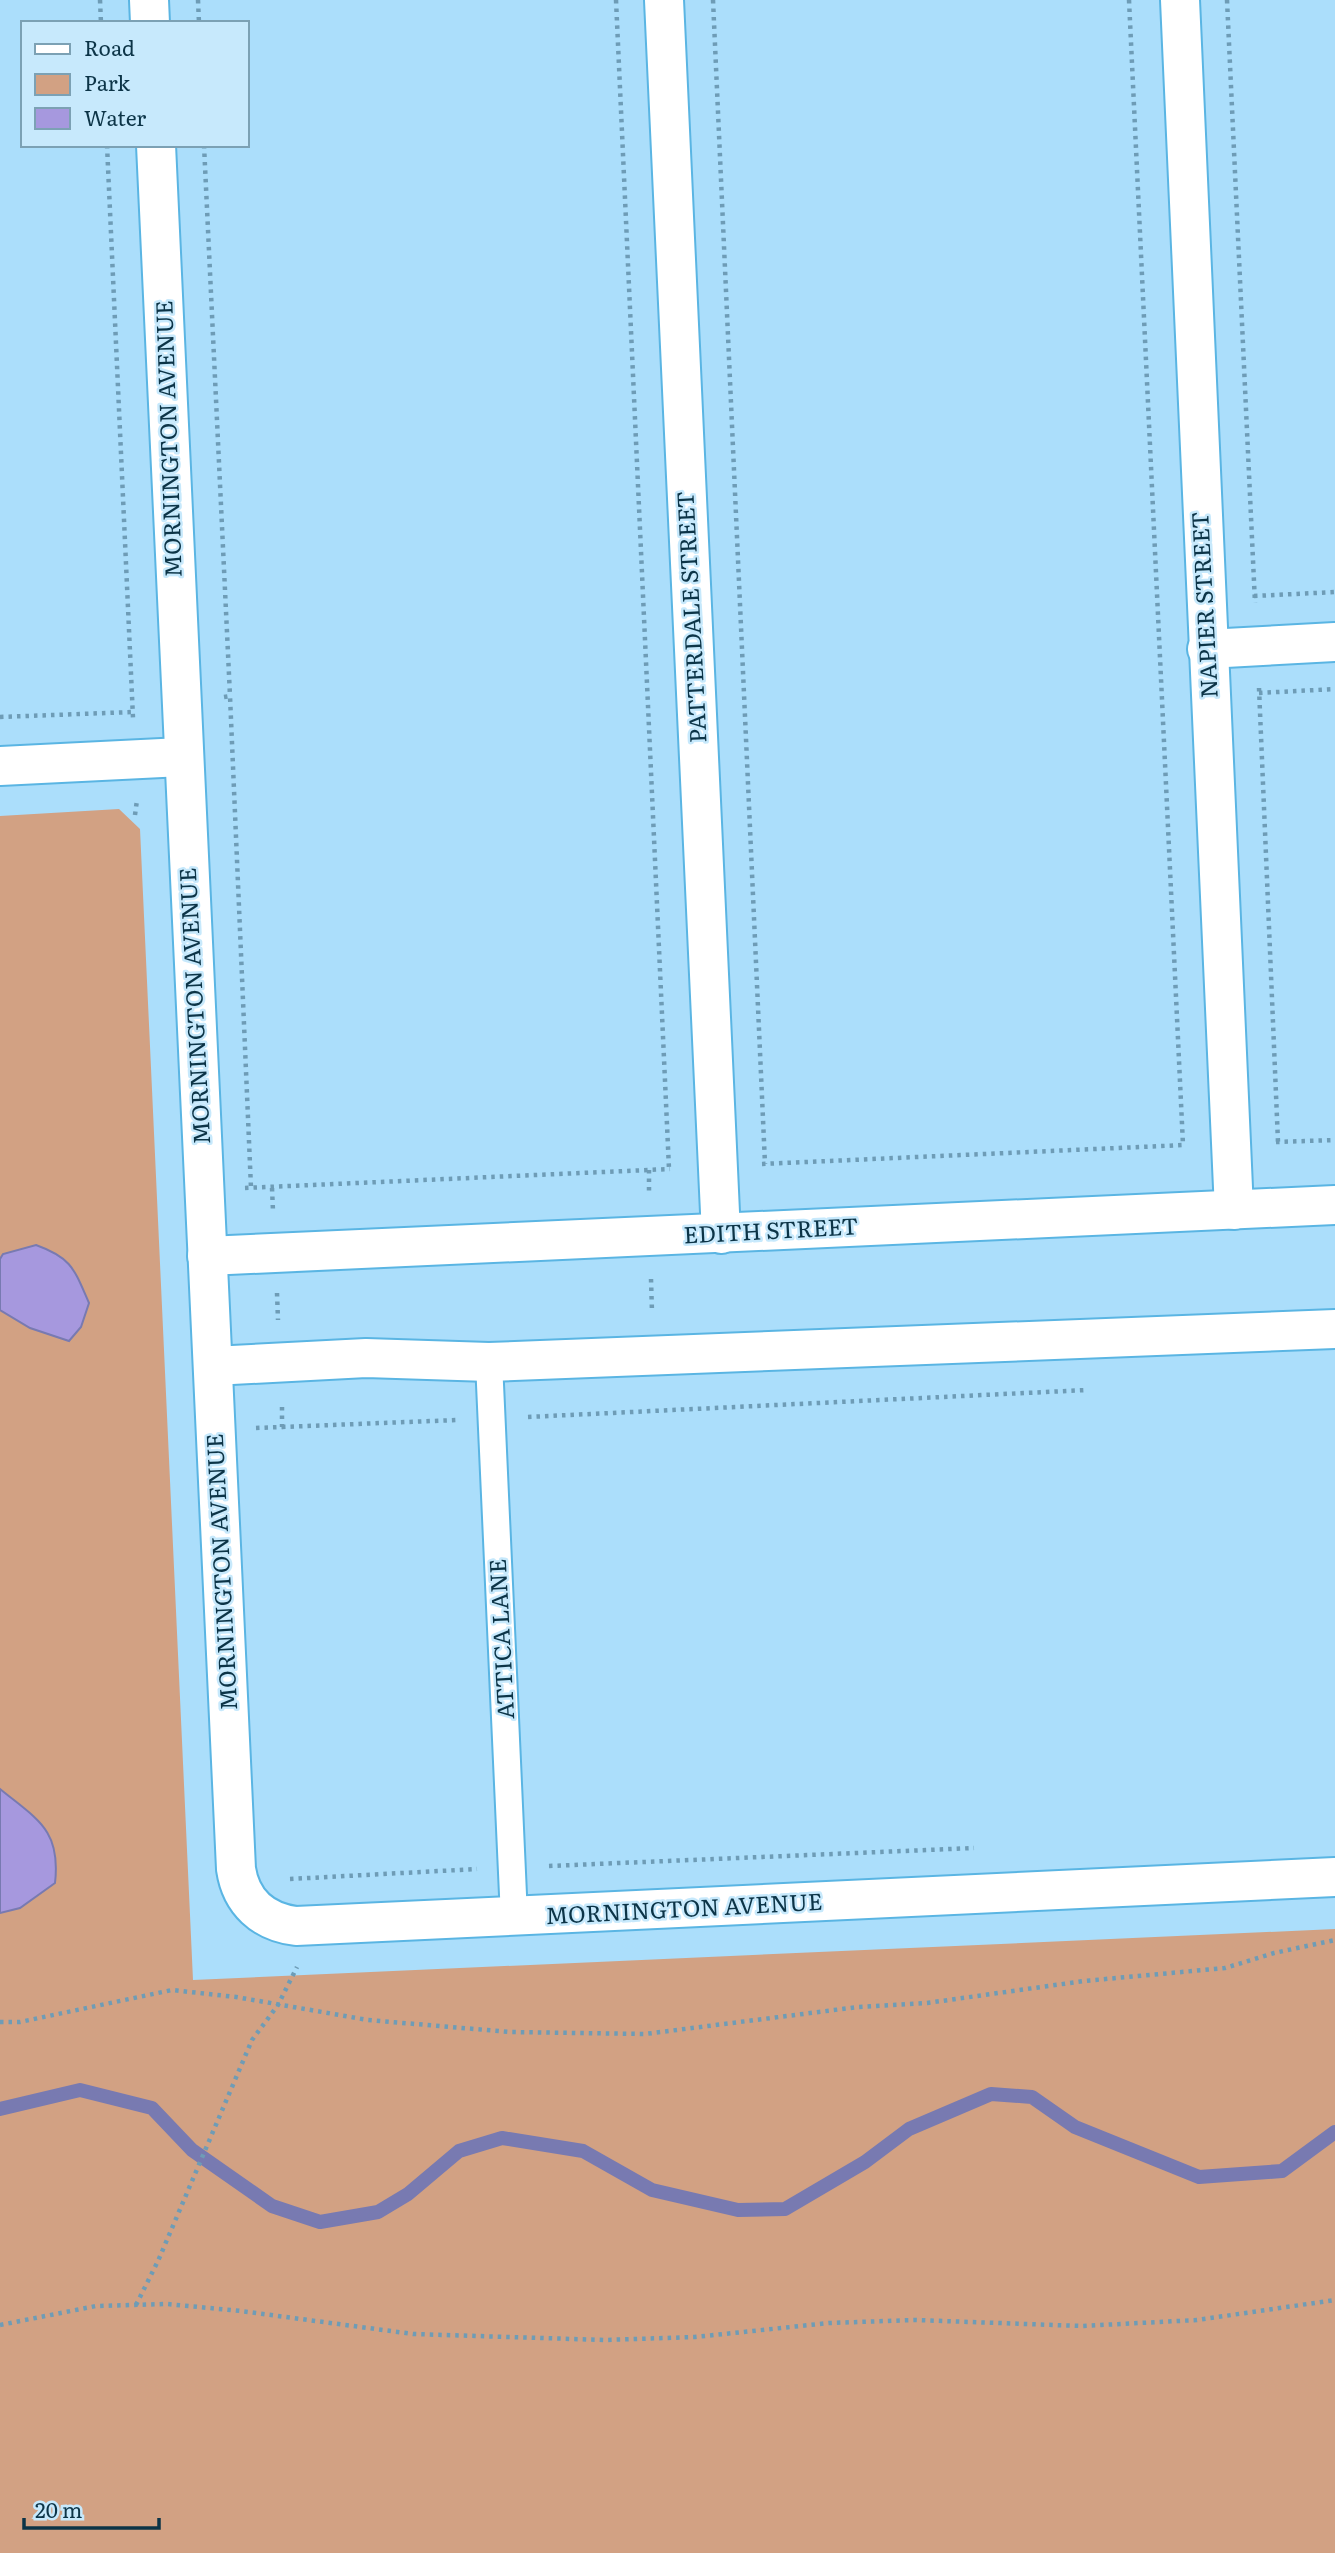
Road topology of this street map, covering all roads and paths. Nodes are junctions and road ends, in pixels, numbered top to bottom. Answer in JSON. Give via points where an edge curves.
{"nodes":[{"id":1,"x":100,"y":0,"type":"edge"},
{"id":2,"x":149,"y":0,"type":"edge"},
{"id":3,"x":198,"y":0,"type":"edge"},
{"id":4,"x":616,"y":0,"type":"edge"},
{"id":5,"x":664,"y":0,"type":"edge"},
{"id":6,"x":713,"y":0,"type":"edge"},
{"id":7,"x":1129,"y":0,"type":"edge"},
{"id":8,"x":1180,"y":0,"type":"edge"},
{"id":9,"x":1227,"y":0,"type":"edge"},
{"id":10,"x":101,"y":21,"type":"edge"},
{"id":11,"x":150,"y":21,"type":"edge"},
{"id":12,"x":199,"y":21,"type":"edge"},
{"id":13,"x":107,"y":147,"type":"edge"},
{"id":14,"x":156,"y":147,"type":"edge"},
{"id":15,"x":204,"y":147,"type":"edge"},
{"id":16,"x":1335,"y":593,"type":"edge"},
{"id":17,"x":1254,"y":596,"type":"junction"},
{"id":18,"x":1335,"y":642,"type":"edge"},
{"id":19,"x":1257,"y":646,"type":"junction"},
{"id":20,"x":1207,"y":649,"type":"junction"},
{"id":21,"x":1335,"y":689,"type":"edge"},
{"id":22,"x":1259,"y":693,"type":"junction"},
{"id":23,"x":230,"y":696,"type":"dead end"},
{"id":24,"x":133,"y":712,"type":"junction"},
{"id":25,"x":0,"y":717,"type":"edge"},
{"id":26,"x":182,"y":757,"type":"junction"},
{"id":27,"x":135,"y":760,"type":"junction"},
{"id":28,"x":0,"y":766,"type":"edge"},
{"id":29,"x":135,"y":815,"type":"dead end"},
{"id":30,"x":1335,"y":1140,"type":"edge"},
{"id":31,"x":1278,"y":1142,"type":"junction"},
{"id":32,"x":1231,"y":1144,"type":"junction"},
{"id":33,"x":1183,"y":1145,"type":"junction"},
{"id":34,"x":765,"y":1164,"type":"junction"},
{"id":35,"x":717,"y":1166,"type":"junction"},
{"id":36,"x":668,"y":1169,"type":"junction"},
{"id":37,"x":649,"y":1170,"type":"junction"},
{"id":38,"x":204,"y":1190,"type":"junction"},
{"id":39,"x":1335,"y":1205,"type":"edge"},
{"id":40,"x":1234,"y":1210,"type":"junction"},
{"id":41,"x":721,"y":1234,"type":"junction"},
{"id":42,"x":650,"y":1236,"type":"junction"},
{"id":43,"x":207,"y":1256,"type":"junction"},
{"id":44,"x":1335,"y":1329,"type":"edge"},
{"id":45,"x":653,"y":1355,"type":"junction"},
{"id":46,"x":489,"y":1362,"type":"junction"},
{"id":47,"x":213,"y":1366,"type":"junction"},
{"id":48,"x":1087,"y":1390,"type":"dead end"},
{"id":49,"x":653,"y":1411,"type":"junction"},
{"id":50,"x":492,"y":1418,"type":"junction"},
{"id":51,"x":282,"y":1427,"type":"dead end"},
{"id":52,"x":981,"y":1847,"type":"dead end"},
{"id":53,"x":512,"y":1867,"type":"junction"},
{"id":54,"x":1335,"y":1877,"type":"edge"},
{"id":55,"x":282,"y":1879,"type":"dead end"},
{"id":56,"x":514,"y":1917,"type":"junction"},
{"id":57,"x":1335,"y":1941,"type":"edge"},
{"id":58,"x":278,"y":2005,"type":"junction"},
{"id":59,"x":0,"y":2022,"type":"edge"},
{"id":60,"x":1335,"y":2300,"type":"edge"},
{"id":61,"x":136,"y":2305,"type":"junction"},
{"id":62,"x":0,"y":2325,"type":"edge"}],
"edges":[{"from":1,"to":10,"type":"path"},
{"from":2,"to":11,"type":"street"},
{"from":3,"to":12,"type":"path"},
{"from":4,"to":36,"type":"path"},
{"from":5,"to":35,"type":"street","name":"PATTERDALE STREET"},
{"from":6,"to":34,"type":"path"},
{"from":7,"to":33,"type":"path"},
{"from":8,"to":20,"type":"street","name":"NAPIER STREET"},
{"from":9,"to":17,"type":"path"},
{"from":13,"to":24,"type":"path"},
{"from":14,"to":26,"type":"street","name":"MORNINGTON AVENUE"},
{"from":15,"to":23,"type":"path"},
{"from":16,"to":17,"type":"path"},
{"from":17,"to":19,"type":"path"},
{"from":18,"to":19,"type":"street"},
{"from":19,"to":20,"type":"street"},
{"from":19,"to":22,"type":"path"},
{"from":20,"to":32,"type":"street","name":"NAPIER STREET"},
{"from":21,"to":22,"type":"path"},
{"from":22,"to":31,"type":"path"},
{"from":24,"to":25,"type":"path"},
{"from":24,"to":27,"type":"path"},
{"from":26,"to":27,"type":"street"},
{"from":26,"to":38,"type":"street","name":"MORNINGTON AVENUE"},
{"from":27,"to":28,"type":"street"},
{"from":27,"to":29,"type":"path"},
{"from":30,"to":31,"type":"path"},
{"from":31,"to":32,"type":"path"},
{"from":32,"to":33,"type":"path"},
{"from":32,"to":40,"type":"street","name":"NAPIER STREET"},
{"from":33,"to":34,"type":"path"},
{"from":34,"to":35,"type":"path"},
{"from":35,"to":36,"type":"path"},
{"from":35,"to":41,"type":"street","name":"PATTERDALE STREET"},
{"from":36,"to":37,"type":"path"},
{"from":37,"to":38,"type":"path"},
{"from":37,"to":42,"type":"path"},
{"from":38,"to":43,"type":"street","name":"MORNINGTON AVENUE"},
{"from":39,"to":40,"type":"street","name":"EDITH STREET"},
{"from":40,"to":41,"type":"street","name":"EDITH STREET"},
{"from":41,"to":42,"type":"street","name":"EDITH STREET"},
{"from":42,"to":43,"type":"street","name":"EDITH STREET"},
{"from":42,"to":45,"type":"path"},
{"from":43,"to":47,"type":"street","name":"MORNINGTON AVENUE"},
{"from":44,"to":45,"type":"street"},
{"from":45,"to":46,"type":"street"},
{"from":45,"to":49,"type":"path"},
{"from":46,"to":47,"type":"street","via":[[366,1358]]},
{"from":46,"to":50,"type":"lane","name":"ATTICA LANE"},
{"from":47,"to":56,"type":"street","name":"MORNINGTON AVENUE","via":[[236,1869],[242,1892],[265,1917],[296,1926]]},
{"from":48,"to":49,"type":"path"},
{"from":49,"to":50,"type":"path"},
{"from":50,"to":51,"type":"path"},
{"from":50,"to":53,"type":"lane","name":"ATTICA LANE"},
{"from":52,"to":53,"type":"path"},
{"from":53,"to":55,"type":"path"},
{"from":53,"to":56,"type":"lane","name":"ATTICA LANE"},
{"from":54,"to":56,"type":"street","name":"MORNINGTON AVENUE"},
{"from":57,"to":58,"type":"path","via":[[1225,1968],[645,2034],[510,2032],[381,2021]]},
{"from":58,"to":59,"type":"path","via":[[172,1990],[20,2022]]},
{"from":58,"to":61,"type":"path","via":[[252,2039]]},
{"from":60,"to":61,"type":"path","via":[[1197,2320],[1082,2326],[915,2320],[605,2340],[413,2334],[241,2311]]},
{"from":61,"to":62,"type":"path","via":[[96,2306]]}]}
